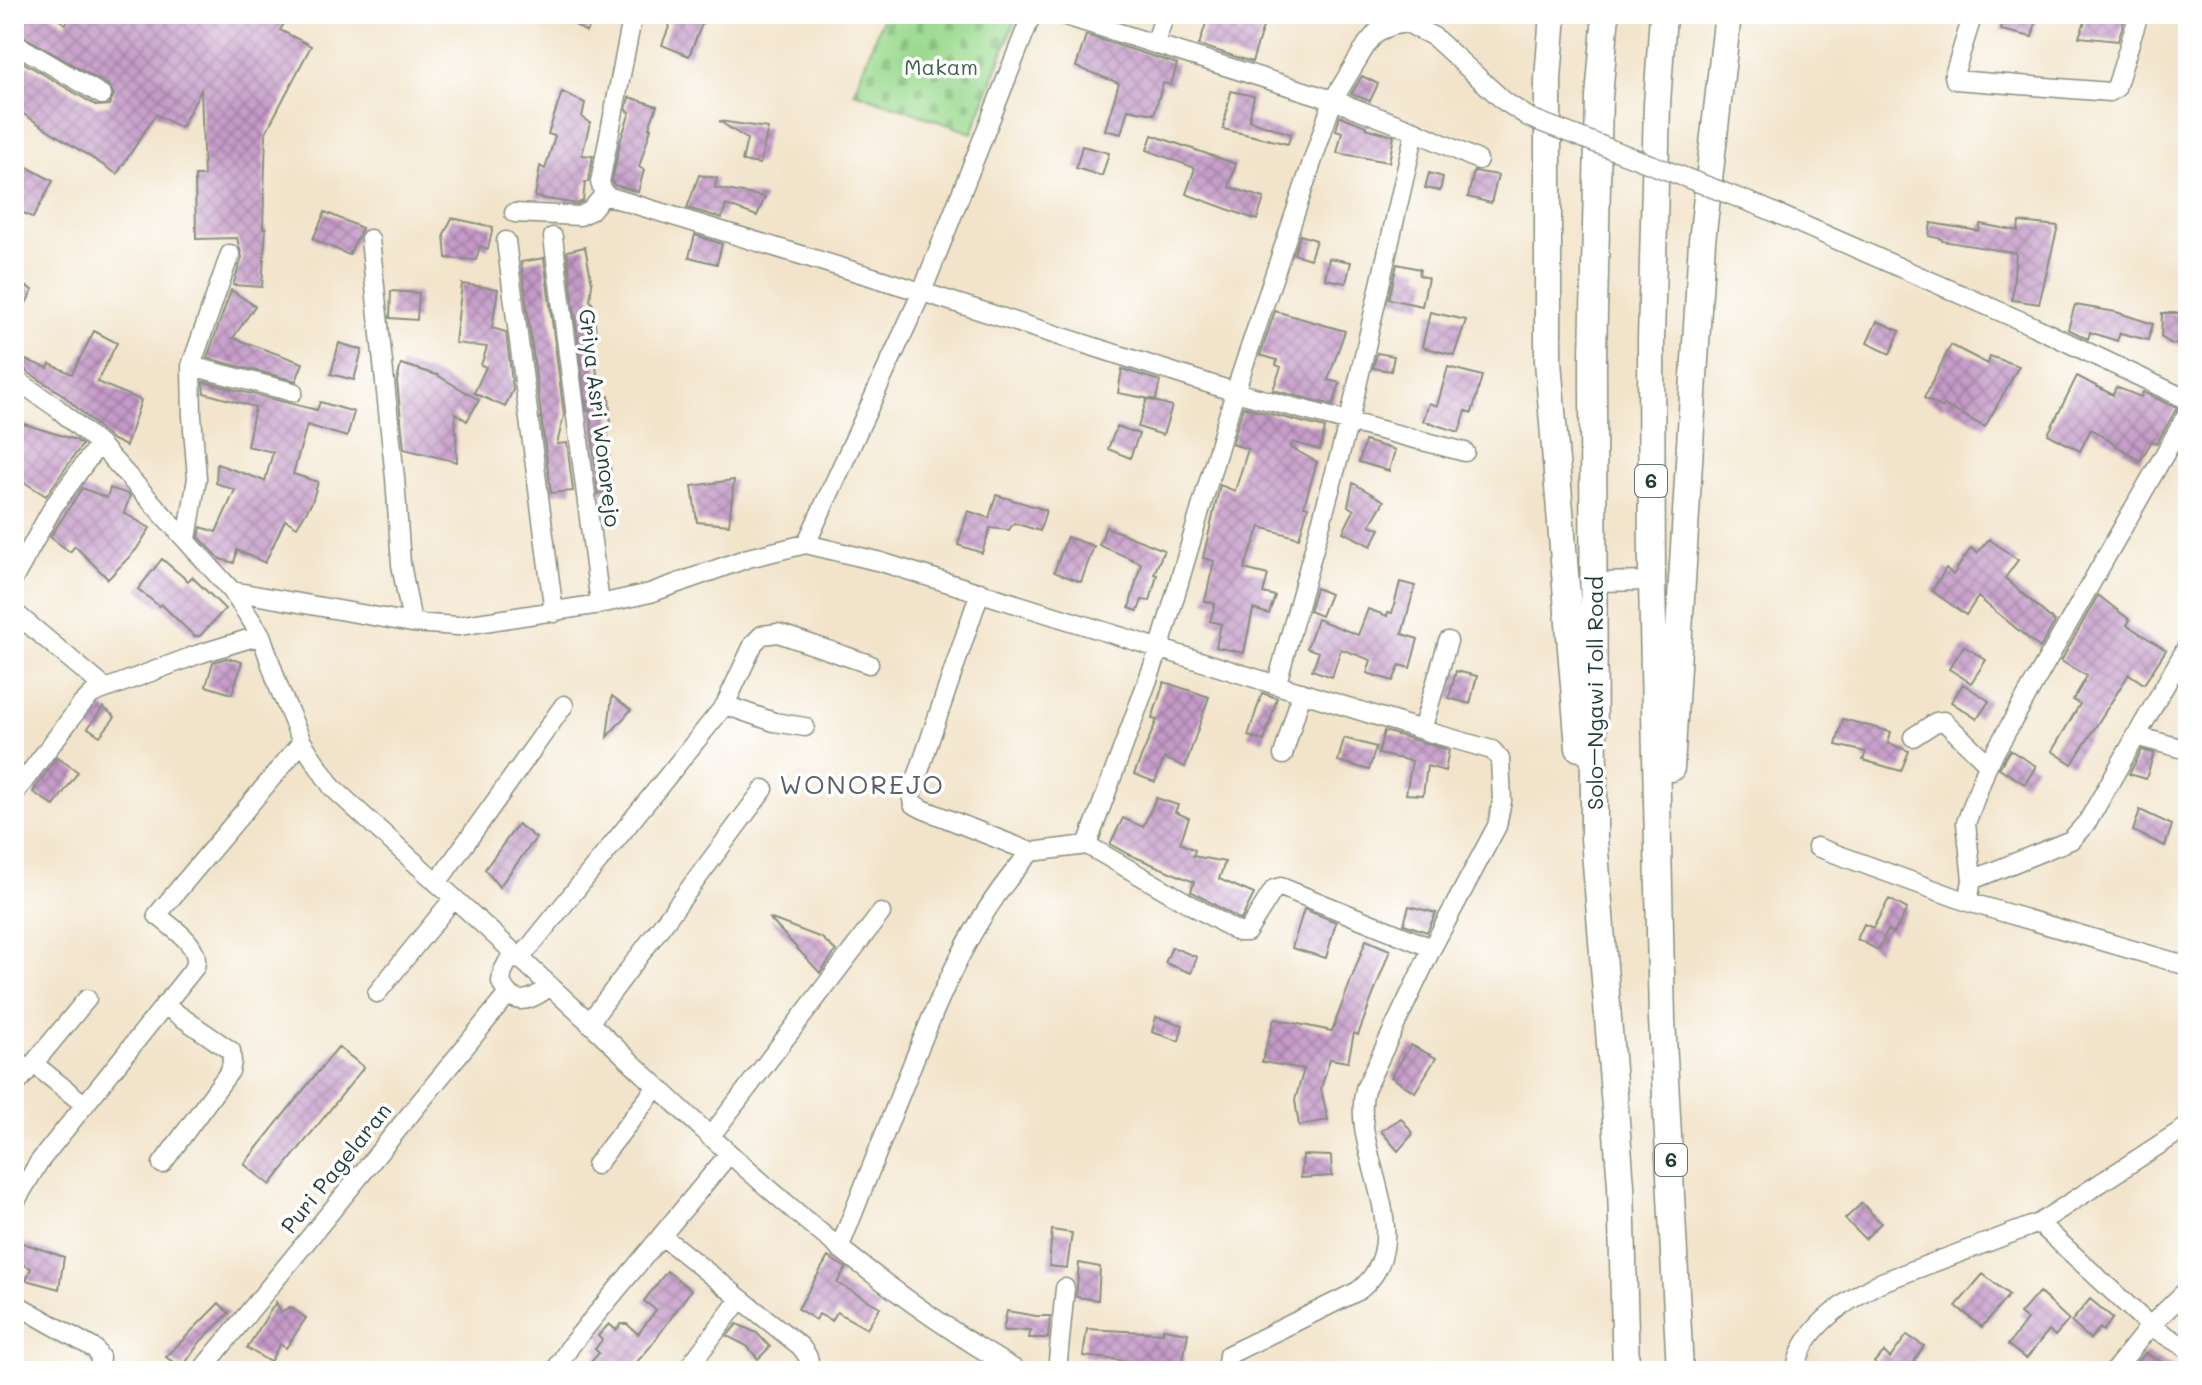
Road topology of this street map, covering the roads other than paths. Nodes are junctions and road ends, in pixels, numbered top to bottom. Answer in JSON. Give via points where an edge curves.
{"nodes":[{"id":1,"x":633,"y":14,"type":"edge"},
{"id":2,"x":1032,"y":14,"type":"edge"},
{"id":3,"x":1059,"y":14,"type":"edge"},
{"id":4,"x":1165,"y":14,"type":"edge"},
{"id":5,"x":1553,"y":14,"type":"edge"},
{"id":6,"x":1606,"y":14,"type":"edge"},
{"id":7,"x":1663,"y":14,"type":"edge"},
{"id":8,"x":1728,"y":14,"type":"edge"},
{"id":9,"x":1973,"y":14,"type":"edge"},
{"id":10,"x":2139,"y":14,"type":"edge"},
{"id":11,"x":14,"y":43,"type":"edge"},
{"id":12,"x":1155,"y":44,"type":"junction"},
{"id":13,"x":102,"y":95,"type":"dead end"},
{"id":14,"x":1333,"y":100,"type":"junction"},
{"id":15,"x":1415,"y":131,"type":"junction"},
{"id":16,"x":1478,"y":160,"type":"dead end"},
{"id":17,"x":604,"y":195,"type":"junction"},
{"id":18,"x":514,"y":213,"type":"dead end"},
{"id":19,"x":553,"y":237,"type":"dead end"},
{"id":20,"x":370,"y":239,"type":"dead end"},
{"id":21,"x":506,"y":241,"type":"dead end"},
{"id":22,"x":230,"y":254,"type":"dead end"},
{"id":23,"x":922,"y":292,"type":"junction"},
{"id":24,"x":191,"y":366,"type":"junction"},
{"id":25,"x":14,"y":378,"type":"edge"},
{"id":26,"x":293,"y":392,"type":"dead end"},
{"id":27,"x":1235,"y":392,"type":"junction"},
{"id":28,"x":2188,"y":400,"type":"edge"},
{"id":29,"x":2188,"y":413,"type":"edge"},
{"id":30,"x":1349,"y":421,"type":"junction"},
{"id":31,"x":99,"y":444,"type":"junction"},
{"id":32,"x":1465,"y":452,"type":"dead end"},
{"id":33,"x":187,"y":539,"type":"junction"},
{"id":34,"x":806,"y":544,"type":"junction"},
{"id":35,"x":14,"y":578,"type":"edge"},
{"id":36,"x":1652,"y":581,"type":"junction"},
{"id":37,"x":1595,"y":582,"type":"junction"},
{"id":38,"x":232,"y":591,"type":"junction"},
{"id":39,"x":980,"y":592,"type":"junction"},
{"id":40,"x":600,"y":604,"type":"junction"},
{"id":41,"x":14,"y":612,"type":"edge"},
{"id":42,"x":554,"y":613,"type":"junction"},
{"id":43,"x":412,"y":623,"type":"junction"},
{"id":44,"x":261,"y":635,"type":"junction"},
{"id":45,"x":1448,"y":641,"type":"dead end"},
{"id":46,"x":2188,"y":645,"type":"edge"},
{"id":47,"x":1160,"y":647,"type":"junction"},
{"id":48,"x":869,"y":664,"type":"dead end"},
{"id":49,"x":1277,"y":683,"type":"junction"},
{"id":50,"x":105,"y":688,"type":"junction"},
{"id":51,"x":1302,"y":692,"type":"junction"},
{"id":52,"x":564,"y":705,"type":"dead end"},
{"id":53,"x":725,"y":705,"type":"junction"},
{"id":54,"x":805,"y":727,"type":"dead end"},
{"id":55,"x":1422,"y":730,"type":"junction"},
{"id":56,"x":2135,"y":736,"type":"junction"},
{"id":57,"x":1913,"y":737,"type":"dead end"},
{"id":58,"x":302,"y":742,"type":"junction"},
{"id":59,"x":2188,"y":750,"type":"edge"},
{"id":60,"x":1283,"y":755,"type":"dead end"},
{"id":61,"x":1988,"y":764,"type":"junction"},
{"id":62,"x":17,"y":784,"type":"edge"},
{"id":63,"x":764,"y":789,"type":"dead end"},
{"id":64,"x":1594,"y":838,"type":"junction"},
{"id":65,"x":1087,"y":845,"type":"junction"},
{"id":66,"x":1817,"y":847,"type":"dead end"},
{"id":67,"x":1031,"y":852,"type":"junction"},
{"id":68,"x":1972,"y":880,"type":"junction"},
{"id":69,"x":437,"y":883,"type":"junction"},
{"id":70,"x":453,"y":899,"type":"junction"},
{"id":71,"x":1968,"y":902,"type":"junction"},
{"id":72,"x":881,"y":913,"type":"dead end"},
{"id":73,"x":1432,"y":948,"type":"junction"},
{"id":74,"x":1660,"y":949,"type":"junction"},
{"id":75,"x":516,"y":957,"type":"junction"},
{"id":76,"x":2188,"y":966,"type":"edge"},
{"id":77,"x":549,"y":987,"type":"junction"},
{"id":78,"x":377,"y":993,"type":"dead end"},
{"id":79,"x":508,"y":994,"type":"junction"},
{"id":80,"x":87,"y":999,"type":"dead end"},
{"id":81,"x":164,"y":1005,"type":"junction"},
{"id":82,"x":589,"y":1023,"type":"junction"},
{"id":83,"x":34,"y":1064,"type":"junction"},
{"id":84,"x":14,"y":1087,"type":"edge"},
{"id":85,"x":656,"y":1088,"type":"junction"},
{"id":86,"x":85,"y":1105,"type":"junction"},
{"id":87,"x":2188,"y":1126,"type":"edge"},
{"id":88,"x":710,"y":1137,"type":"junction"},
{"id":89,"x":729,"y":1154,"type":"junction"},
{"id":90,"x":162,"y":1164,"type":"dead end"},
{"id":91,"x":596,"y":1165,"type":"dead end"},
{"id":92,"x":14,"y":1204,"type":"edge"},
{"id":93,"x":2039,"y":1223,"type":"junction"},
{"id":94,"x":662,"y":1236,"type":"junction"},
{"id":95,"x":839,"y":1249,"type":"junction"},
{"id":96,"x":1065,"y":1288,"type":"dead end"},
{"id":97,"x":2188,"y":1289,"type":"edge"},
{"id":98,"x":740,"y":1299,"type":"junction"},
{"id":99,"x":14,"y":1303,"type":"edge"},
{"id":100,"x":2150,"y":1326,"type":"junction"},
{"id":101,"x":2188,"y":1349,"type":"edge"},
{"id":102,"x":99,"y":1371,"type":"edge"},
{"id":103,"x":201,"y":1371,"type":"edge"},
{"id":104,"x":555,"y":1371,"type":"edge"},
{"id":105,"x":686,"y":1371,"type":"edge"},
{"id":106,"x":807,"y":1371,"type":"edge"},
{"id":107,"x":1018,"y":1371,"type":"edge"},
{"id":108,"x":1057,"y":1371,"type":"edge"},
{"id":109,"x":1226,"y":1371,"type":"edge"},
{"id":110,"x":1626,"y":1371,"type":"edge"},
{"id":111,"x":1680,"y":1371,"type":"edge"},
{"id":112,"x":1796,"y":1371,"type":"edge"},
{"id":113,"x":2114,"y":1371,"type":"edge"}],
"edges":[{"from":1,"to":17,"type":"street","via":[[600,182]]},
{"from":2,"to":23,"type":"street"},
{"from":3,"to":12,"type":"street"},
{"from":4,"to":12,"type":"street"},
{"from":5,"to":64,"type":"highway","via":[[1548,79],[1548,361],[1578,742]]},
{"from":6,"to":37,"type":"highway","name":"Solo–Ngawi Toll Road","via":[[1593,356]]},
{"from":7,"to":36,"type":"highway","number":"6","via":[[1651,340]]},
{"from":8,"to":74,"type":"highway","via":[[1702,241]]},
{"from":9,"to":10,"type":"street","via":[[1955,80],[2110,92],[2116,88]]},
{"from":11,"to":13,"type":"street"},
{"from":12,"to":14,"type":"street"},
{"from":14,"to":15,"type":"street"},
{"from":14,"to":27,"type":"street"},
{"from":14,"to":28,"type":"street","bridge":true,"via":[[1377,32],[1407,23],[1434,37],[1530,118],[1762,207]]},
{"from":15,"to":16,"type":"street"},
{"from":15,"to":30,"type":"street"},
{"from":17,"to":18,"type":"street","via":[[580,216]]},
{"from":17,"to":23,"type":"street"},
{"from":19,"to":40,"type":"street","name":"Griya Asri Wonorejo"},
{"from":20,"to":43,"type":"street","via":[[401,564]]},
{"from":21,"to":42,"type":"street"},
{"from":22,"to":24,"type":"street"},
{"from":23,"to":27,"type":"street"},
{"from":23,"to":34,"type":"street"},
{"from":24,"to":26,"type":"street"},
{"from":24,"to":33,"type":"street","via":[[197,478]]},
{"from":25,"to":31,"type":"street"},
{"from":27,"to":30,"type":"street"},
{"from":27,"to":47,"type":"street"},
{"from":29,"to":61,"type":"street"},
{"from":30,"to":32,"type":"street"},
{"from":30,"to":49,"type":"street"},
{"from":31,"to":33,"type":"street"},
{"from":31,"to":35,"type":"street","via":[[53,507]]},
{"from":33,"to":38,"type":"street"},
{"from":34,"to":39,"type":"street"},
{"from":34,"to":40,"type":"street"},
{"from":36,"to":37,"type":"street"},
{"from":36,"to":74,"type":"highway","number":"6"},
{"from":37,"to":64,"type":"highway","name":"Solo–Ngawi Toll Road"},
{"from":38,"to":43,"type":"street"},
{"from":38,"to":44,"type":"street"},
{"from":39,"to":47,"type":"street"},
{"from":39,"to":67,"type":"street","via":[[911,795],[913,804],[925,810]]},
{"from":40,"to":42,"type":"street"},
{"from":41,"to":50,"type":"street"},
{"from":42,"to":43,"type":"street","via":[[458,626]]},
{"from":44,"to":50,"type":"street"},
{"from":44,"to":58,"type":"street"},
{"from":45,"to":55,"type":"street"},
{"from":46,"to":56,"type":"street"},
{"from":47,"to":49,"type":"street"},
{"from":47,"to":65,"type":"street"},
{"from":48,"to":53,"type":"street","via":[[768,632],[754,643]]},
{"from":49,"to":51,"type":"street"},
{"from":50,"to":62,"type":"street","via":[[81,705]]},
{"from":51,"to":55,"type":"street"},
{"from":51,"to":60,"type":"street"},
{"from":52,"to":69,"type":"street"},
{"from":53,"to":54,"type":"street"},
{"from":53,"to":75,"type":"street"},
{"from":55,"to":73,"type":"street","via":[[1496,753],[1502,801],[1490,842]]},
{"from":56,"to":59,"type":"street"},
{"from":56,"to":68,"type":"street","via":[[2100,803],[2071,840]]},
{"from":57,"to":61,"type":"street","via":[[1944,721]]},
{"from":58,"to":69,"type":"street","via":[[332,787]]},
{"from":58,"to":81,"type":"street","via":[[157,915],[192,946],[198,960]]},
{"from":61,"to":68,"type":"street","via":[[1966,823]]},
{"from":63,"to":82,"type":"street"},
{"from":64,"to":110,"type":"highway","name":"Solo–Ngawi Toll Road","via":[[1621,1185]]},
{"from":65,"to":67,"type":"street"},
{"from":65,"to":73,"type":"street","via":[[1238,932],[1247,932],[1274,889],[1281,887]]},
{"from":66,"to":71,"type":"street"},
{"from":67,"to":95,"type":"street","via":[[1005,880],[940,993]]},
{"from":68,"to":71,"type":"street"},
{"from":69,"to":70,"type":"street"},
{"from":70,"to":75,"type":"street"},
{"from":70,"to":78,"type":"street"},
{"from":71,"to":76,"type":"street"},
{"from":72,"to":88,"type":"street"},
{"from":73,"to":109,"type":"street","via":[[1362,1101],[1385,1233],[1379,1268],[1358,1291],[1228,1355]]},
{"from":74,"to":111,"type":"highway","number":"6"},
{"from":75,"to":77,"type":"street"},
{"from":75,"to":79,"type":"street","via":[[503,971],[501,982]]},
{"from":77,"to":79,"type":"street","via":[[533,999]]},
{"from":77,"to":82,"type":"street"},
{"from":79,"to":103,"type":"street","name":"Puri Pagelaran"},
{"from":80,"to":83,"type":"street"},
{"from":81,"to":86,"type":"street"},
{"from":81,"to":90,"type":"street","via":[[231,1051],[232,1062]]},
{"from":82,"to":85,"type":"street"},
{"from":83,"to":84,"type":"street"},
{"from":83,"to":86,"type":"street"},
{"from":85,"to":88,"type":"street"},
{"from":85,"to":91,"type":"street"},
{"from":86,"to":92,"type":"street","via":[[39,1162]]},
{"from":87,"to":93,"type":"street"},
{"from":88,"to":89,"type":"street"},
{"from":89,"to":94,"type":"street"},
{"from":89,"to":95,"type":"street"},
{"from":93,"to":100,"type":"street"},
{"from":93,"to":112,"type":"street","via":[[1855,1296],[1804,1345]]},
{"from":94,"to":98,"type":"street"},
{"from":94,"to":104,"type":"street"},
{"from":95,"to":107,"type":"street","via":[[947,1329]]},
{"from":96,"to":108,"type":"street"},
{"from":97,"to":100,"type":"street"},
{"from":98,"to":105,"type":"street"},
{"from":98,"to":106,"type":"street","via":[[800,1346],[808,1355]]},
{"from":99,"to":102,"type":"street","via":[[95,1349]]},
{"from":100,"to":101,"type":"street"},
{"from":100,"to":113,"type":"street"}]}
